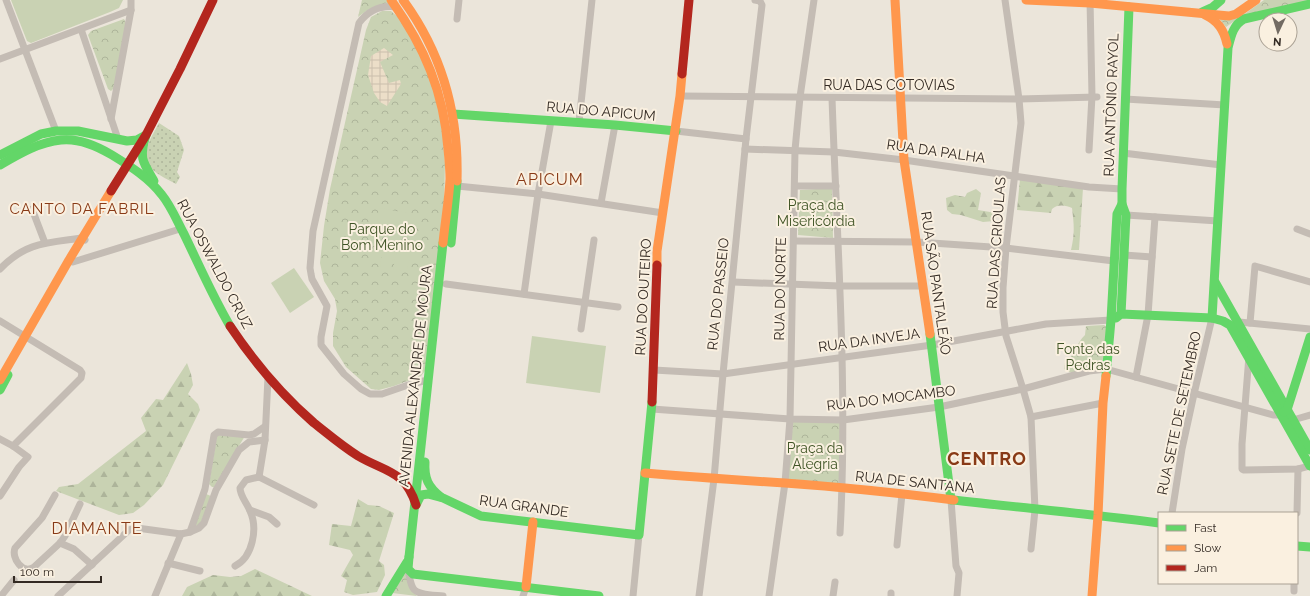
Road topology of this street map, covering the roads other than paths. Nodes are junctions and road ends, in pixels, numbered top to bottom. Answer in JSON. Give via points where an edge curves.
{"nodes":[{"id":1,"x":6,"y":0,"type":"edge"},
{"id":2,"x":131,"y":0,"type":"edge"},
{"id":3,"x":213,"y":0,"type":"edge"},
{"id":4,"x":403,"y":0,"type":"edge"},
{"id":5,"x":458,"y":0,"type":"edge"},
{"id":6,"x":592,"y":0,"type":"edge"},
{"id":7,"x":689,"y":0,"type":"edge"},
{"id":8,"x":755,"y":0,"type":"edge"},
{"id":9,"x":814,"y":0,"type":"edge"},
{"id":10,"x":895,"y":0,"type":"edge"},
{"id":11,"x":1005,"y":0,"type":"edge"},
{"id":12,"x":1026,"y":0,"type":"edge"},
{"id":13,"x":1221,"y":0,"type":"edge"},
{"id":14,"x":1256,"y":0,"type":"edge"},
{"id":15,"x":1090,"y":2,"type":"edge"},
{"id":16,"x":393,"y":4,"type":"edge"},
{"id":17,"x":1310,"y":4,"type":"edge"},
{"id":18,"x":1129,"y":7,"type":"junction"},
{"id":19,"x":131,"y":10,"type":"junction"},
{"id":20,"x":1195,"y":13,"type":"junction"},
{"id":21,"x":457,"y":18,"type":"dead end"},
{"id":22,"x":82,"y":29,"type":"junction"},
{"id":23,"x":1228,"y":48,"type":"junction"},
{"id":24,"x":25,"y":50,"type":"junction"},
{"id":25,"x":0,"y":60,"type":"edge"},
{"id":26,"x":432,"y":70,"type":"junction"},
{"id":27,"x":680,"y":96,"type":"junction"},
{"id":28,"x":751,"y":97,"type":"junction"},
{"id":29,"x":800,"y":97,"type":"junction"},
{"id":30,"x":1095,"y":97,"type":"junction"},
{"id":31,"x":832,"y":98,"type":"junction"},
{"id":32,"x":900,"y":99,"type":"junction"},
{"id":33,"x":1019,"y":99,"type":"junction"},
{"id":34,"x":1126,"y":99,"type":"junction"},
{"id":35,"x":1225,"y":105,"type":"junction"},
{"id":36,"x":453,"y":114,"type":"junction"},
{"id":37,"x":111,"y":119,"type":"junction"},
{"id":38,"x":551,"y":121,"type":"junction"},
{"id":39,"x":579,"y":122,"type":"junction"},
{"id":40,"x":615,"y":125,"type":"junction"},
{"id":41,"x":56,"y":131,"type":"junction"},
{"id":42,"x":676,"y":131,"type":"junction"},
{"id":43,"x":146,"y":135,"type":"junction"},
{"id":44,"x":447,"y":136,"type":"junction"},
{"id":45,"x":746,"y":138,"type":"junction"},
{"id":46,"x":118,"y":139,"type":"junction"},
{"id":47,"x":456,"y":142,"type":"junction"},
{"id":48,"x":746,"y":150,"type":"junction"},
{"id":49,"x":795,"y":150,"type":"junction"},
{"id":50,"x":1089,"y":150,"type":"dead end"},
{"id":51,"x":834,"y":152,"type":"junction"},
{"id":52,"x":1123,"y":153,"type":"junction"},
{"id":53,"x":0,"y":155,"type":"edge"},
{"id":54,"x":904,"y":160,"type":"junction"},
{"id":55,"x":0,"y":164,"type":"edge"},
{"id":56,"x":127,"y":164,"type":"junction"},
{"id":57,"x":1221,"y":165,"type":"junction"},
{"id":58,"x":137,"y":171,"type":"junction"},
{"id":59,"x":1014,"y":175,"type":"junction"},
{"id":60,"x":457,"y":186,"type":"junction"},
{"id":61,"x":795,"y":186,"type":"junction"},
{"id":62,"x":836,"y":186,"type":"junction"},
{"id":63,"x":1122,"y":189,"type":"junction"},
{"id":64,"x":538,"y":194,"type":"junction"},
{"id":65,"x":163,"y":196,"type":"junction"},
{"id":66,"x":601,"y":203,"type":"junction"},
{"id":67,"x":1122,"y":204,"type":"junction"},
{"id":68,"x":32,"y":209,"type":"dead end"},
{"id":69,"x":662,"y":213,"type":"junction"},
{"id":70,"x":1126,"y":215,"type":"junction"},
{"id":71,"x":1155,"y":217,"type":"junction"},
{"id":72,"x":1218,"y":221,"type":"junction"},
{"id":73,"x":180,"y":229,"type":"junction"},
{"id":74,"x":1297,"y":229,"type":"dead end"},
{"id":75,"x":1310,"y":234,"type":"edge"},
{"id":76,"x":84,"y":239,"type":"junction"},
{"id":77,"x":594,"y":240,"type":"dead end"},
{"id":78,"x":794,"y":241,"type":"junction"},
{"id":79,"x":838,"y":242,"type":"junction"},
{"id":80,"x":917,"y":242,"type":"junction"},
{"id":81,"x":45,"y":243,"type":"junction"},
{"id":82,"x":1006,"y":248,"type":"junction"},
{"id":83,"x":1124,"y":255,"type":"junction"},
{"id":84,"x":1152,"y":257,"type":"junction"},
{"id":85,"x":1114,"y":260,"type":"junction"},
{"id":86,"x":71,"y":261,"type":"junction"},
{"id":87,"x":0,"y":269,"type":"edge"},
{"id":88,"x":733,"y":282,"type":"junction"},
{"id":89,"x":1214,"y":282,"type":"junction"},
{"id":90,"x":1310,"y":282,"type":"edge"},
{"id":91,"x":446,"y":284,"type":"junction"},
{"id":92,"x":794,"y":284,"type":"junction"},
{"id":93,"x":840,"y":286,"type":"junction"},
{"id":94,"x":923,"y":286,"type":"junction"},
{"id":95,"x":524,"y":294,"type":"junction"},
{"id":96,"x":584,"y":302,"type":"junction"},
{"id":97,"x":618,"y":307,"type":"dead end"},
{"id":98,"x":1121,"y":314,"type":"junction"},
{"id":99,"x":1148,"y":315,"type":"junction"},
{"id":100,"x":1212,"y":318,"type":"junction"},
{"id":101,"x":1111,"y":320,"type":"junction"},
{"id":102,"x":0,"y":321,"type":"edge"},
{"id":103,"x":1239,"y":322,"type":"junction"},
{"id":104,"x":1250,"y":323,"type":"junction"},
{"id":105,"x":581,"y":329,"type":"dead end"},
{"id":106,"x":1310,"y":329,"type":"edge"},
{"id":107,"x":1005,"y":330,"type":"junction"},
{"id":108,"x":27,"y":337,"type":"junction"},
{"id":109,"x":1310,"y":337,"type":"edge"},
{"id":110,"x":932,"y":344,"type":"junction"},
{"id":111,"x":1251,"y":346,"type":"junction"},
{"id":112,"x":1249,"y":357,"type":"junction"},
{"id":113,"x":842,"y":358,"type":"junction"},
{"id":114,"x":792,"y":364,"type":"junction"},
{"id":115,"x":1106,"y":369,"type":"junction"},
{"id":116,"x":654,"y":370,"type":"junction"},
{"id":117,"x":723,"y":374,"type":"junction"},
{"id":118,"x":268,"y":377,"type":"junction"},
{"id":119,"x":1136,"y":377,"type":"junction"},
{"id":120,"x":428,"y":380,"type":"junction"},
{"id":121,"x":1,"y":382,"type":"edge"},
{"id":122,"x":1023,"y":389,"type":"junction"},
{"id":123,"x":1194,"y":394,"type":"junction"},
{"id":124,"x":1103,"y":403,"type":"junction"},
{"id":125,"x":939,"y":406,"type":"junction"},
{"id":126,"x":1244,"y":408,"type":"junction"},
{"id":127,"x":652,"y":409,"type":"junction"},
{"id":128,"x":1284,"y":412,"type":"junction"},
{"id":129,"x":720,"y":415,"type":"junction"},
{"id":130,"x":1310,"y":415,"type":"edge"},
{"id":131,"x":1031,"y":417,"type":"junction"},
{"id":132,"x":790,"y":419,"type":"junction"},
{"id":133,"x":844,"y":420,"type":"junction"},
{"id":134,"x":1293,"y":420,"type":"junction"},
{"id":135,"x":264,"y":427,"type":"junction"},
{"id":136,"x":0,"y":439,"type":"edge"},
{"id":137,"x":265,"y":440,"type":"junction"},
{"id":138,"x":13,"y":446,"type":"junction"},
{"id":139,"x":1310,"y":450,"type":"edge"},
{"id":140,"x":1310,"y":466,"type":"edge"},
{"id":141,"x":1298,"y":469,"type":"junction"},
{"id":142,"x":644,"y":473,"type":"junction"},
{"id":143,"x":259,"y":477,"type":"junction"},
{"id":144,"x":714,"y":479,"type":"junction"},
{"id":145,"x":784,"y":483,"type":"junction"},
{"id":146,"x":205,"y":489,"type":"junction"},
{"id":147,"x":843,"y":489,"type":"junction"},
{"id":148,"x":214,"y":493,"type":"junction"},
{"id":149,"x":902,"y":494,"type":"junction"},
{"id":150,"x":55,"y":495,"type":"dead end"},
{"id":151,"x":0,"y":496,"type":"edge"},
{"id":152,"x":441,"y":497,"type":"junction"},
{"id":153,"x":951,"y":500,"type":"junction"},
{"id":154,"x":80,"y":504,"type":"dead end"},
{"id":155,"x":314,"y":505,"type":"dead end"},
{"id":156,"x":416,"y":505,"type":"junction"},
{"id":157,"x":250,"y":510,"type":"junction"},
{"id":158,"x":1035,"y":510,"type":"junction"},
{"id":159,"x":1172,"y":512,"type":"edge"},
{"id":160,"x":1297,"y":512,"type":"edge"},
{"id":161,"x":1098,"y":515,"type":"junction"},
{"id":162,"x":533,"y":522,"type":"junction"},
{"id":163,"x":1158,"y":523,"type":"edge"},
{"id":164,"x":277,"y":524,"type":"dead end"},
{"id":165,"x":190,"y":532,"type":"junction"},
{"id":166,"x":840,"y":533,"type":"dead end"},
{"id":167,"x":181,"y":534,"type":"junction"},
{"id":168,"x":639,"y":535,"type":"junction"},
{"id":169,"x":60,"y":543,"type":"junction"},
{"id":170,"x":897,"y":545,"type":"dead end"},
{"id":171,"x":1298,"y":546,"type":"edge"},
{"id":172,"x":1310,"y":547,"type":"edge"},
{"id":173,"x":1031,"y":549,"type":"dead end"},
{"id":174,"x":409,"y":556,"type":"junction"},
{"id":175,"x":168,"y":563,"type":"junction"},
{"id":176,"x":92,"y":565,"type":"junction"},
{"id":177,"x":235,"y":566,"type":"dead end"},
{"id":178,"x":408,"y":569,"type":"junction"},
{"id":179,"x":200,"y":571,"type":"dead end"},
{"id":180,"x":14,"y":580,"type":"dead end"},
{"id":181,"x":835,"y":582,"type":"dead end"},
{"id":182,"x":1294,"y":584,"type":"edge"},
{"id":183,"x":1294,"y":591,"type":"dead end"},
{"id":184,"x":524,"y":592,"type":"edge"},
{"id":185,"x":1,"y":596,"type":"edge"},
{"id":186,"x":58,"y":596,"type":"edge"},
{"id":187,"x":155,"y":596,"type":"edge"},
{"id":188,"x":386,"y":596,"type":"edge"},
{"id":189,"x":443,"y":596,"type":"edge"},
{"id":190,"x":599,"y":596,"type":"edge"},
{"id":191,"x":633,"y":596,"type":"edge"},
{"id":192,"x":699,"y":596,"type":"edge"},
{"id":193,"x":770,"y":596,"type":"edge"},
{"id":194,"x":832,"y":596,"type":"edge"},
{"id":195,"x":957,"y":596,"type":"edge"},
{"id":196,"x":1092,"y":596,"type":"edge"}],
"edges":[{"from":1,"to":24,"type":"street"},
{"from":2,"to":19,"type":"street"},
{"from":3,"to":43,"type":"main road"},
{"from":4,"to":36,"type":"main road","name":"AVENIDA ALEXANDRE DE MOURA","via":[[423,31],[436,60],[447,88]]},
{"from":5,"to":21,"type":"street"},
{"from":6,"to":39,"type":"street"},
{"from":7,"to":27,"type":"main road","name":"RUA DO OUTEIRO"},
{"from":8,"to":28,"type":"street","name":"RUA DO PASSEIO","via":[[760,1],[762,5]]},
{"from":9,"to":29,"type":"street","name":"RUA DO NORTE"},
{"from":10,"to":32,"type":"main road","name":"RUA SÃO PANTALEÃO"},
{"from":11,"to":33,"type":"street","name":"RUA DAS CRIOULAS"},
{"from":12,"to":15,"type":"main road"},
{"from":13,"to":20,"type":"main road","via":[[1213,8]]},
{"from":14,"to":20,"type":"main road","via":[[1233,15]]},
{"from":15,"to":18,"type":"main road"},
{"from":15,"to":30,"type":"street"},
{"from":16,"to":26,"type":"main road","name":"AVENIDA ALEXANDRE DE MOURA"},
{"from":16,"to":120,"type":"street","via":[[369,12],[359,23],[313,231],[310,268],[312,279],[328,306],[321,345],[344,374],[365,391],[376,394],[385,394]]},
{"from":17,"to":23,"type":"main road","via":[[1241,20],[1233,28]]},
{"from":18,"to":20,"type":"main road"},
{"from":18,"to":34,"type":"main road","name":"RUA ANTÔNIO RAYOL"},
{"from":19,"to":22,"type":"street"},
{"from":19,"to":37,"type":"street"},
{"from":20,"to":23,"type":"main road","via":[[1220,24]]},
{"from":22,"to":24,"type":"street"},
{"from":22,"to":37,"type":"street"},
{"from":23,"to":35,"type":"main road"},
{"from":24,"to":25,"type":"street"},
{"from":24,"to":41,"type":"street"},
{"from":26,"to":36,"type":"main road","via":[[446,112]]},
{"from":26,"to":44,"type":"main road","name":"AVENIDA ALEXANDRE DE MOURA"},
{"from":27,"to":28,"type":"street","name":"RUA DAS COTOVIAS"},
{"from":27,"to":42,"type":"main road","name":"RUA DO OUTEIRO"},
{"from":28,"to":29,"type":"street","name":"RUA DAS COTOVIAS"},
{"from":28,"to":45,"type":"street","name":"RUA DO PASSEIO"},
{"from":29,"to":31,"type":"street","name":"RUA DAS COTOVIAS"},
{"from":29,"to":49,"type":"street","name":"RUA DO NORTE"},
{"from":30,"to":33,"type":"street","name":"RUA DAS COTOVIAS"},
{"from":30,"to":50,"type":"street"},
{"from":31,"to":32,"type":"street","name":"RUA DAS COTOVIAS"},
{"from":31,"to":51,"type":"street"},
{"from":32,"to":33,"type":"street","name":"RUA DAS COTOVIAS"},
{"from":32,"to":54,"type":"main road","name":"RUA SÃO PANTALEÃO"},
{"from":33,"to":59,"type":"street","name":"RUA DAS CRIOULAS","via":[[1020,123]]},
{"from":34,"to":35,"type":"street"},
{"from":34,"to":52,"type":"main road","name":"RUA ANTÔNIO RAYOL"},
{"from":35,"to":57,"type":"main road"},
{"from":36,"to":38,"type":"main road","name":"RUA DO APICUM"},
{"from":36,"to":47,"type":"main road","name":"AVENIDA ALEXANDRE DE MOURA"},
{"from":37,"to":46,"type":"street"},
{"from":38,"to":39,"type":"main road","name":"RUA DO APICUM"},
{"from":38,"to":64,"type":"street"},
{"from":39,"to":40,"type":"main road","name":"RUA DO APICUM"},
{"from":40,"to":42,"type":"main road","name":"RUA DO APICUM"},
{"from":40,"to":66,"type":"street"},
{"from":41,"to":46,"type":"main road","via":[[78,131]]},
{"from":41,"to":53,"type":"main road","via":[[41,134]]},
{"from":42,"to":45,"type":"street","name":"RUA DO APICUM"},
{"from":42,"to":69,"type":"main road","name":"RUA DO OUTEIRO"},
{"from":43,"to":46,"type":"main road","via":[[133,141]]},
{"from":43,"to":56,"type":"main road"},
{"from":43,"to":65,"type":"main road","via":[[141,158]]},
{"from":44,"to":47,"type":"main road","via":[[453,137]]},
{"from":44,"to":120,"type":"main road","name":"AVENIDA ALEXANDRE DE MOURA","via":[[450,188]]},
{"from":45,"to":48,"type":"street","name":"RUA DO PASSEIO"},
{"from":47,"to":60,"type":"main road","name":"AVENIDA ALEXANDRE DE MOURA"},
{"from":48,"to":49,"type":"street","name":"RUA DA PALHA"},
{"from":48,"to":88,"type":"street","name":"RUA DO PASSEIO"},
{"from":49,"to":51,"type":"street","name":"RUA DA PALHA"},
{"from":49,"to":61,"type":"street","name":"RUA DO NORTE"},
{"from":51,"to":54,"type":"street","name":"RUA DA PALHA"},
{"from":51,"to":62,"type":"street"},
{"from":52,"to":57,"type":"street"},
{"from":52,"to":63,"type":"main road","name":"RUA ANTÔNIO RAYOL"},
{"from":54,"to":59,"type":"street","name":"RUA DA PALHA"},
{"from":54,"to":80,"type":"main road","name":"RUA SÃO PANTALEÃO"},
{"from":55,"to":56,"type":"main road","name":"RUA OSWALDO CRUZ","via":[[38,145],[66,139],[94,144]]},
{"from":56,"to":58,"type":"main road","name":"RUA OSWALDO CRUZ"},
{"from":56,"to":76,"type":"main road"},
{"from":57,"to":72,"type":"main road"},
{"from":58,"to":65,"type":"main road","name":"RUA OSWALDO CRUZ"},
{"from":58,"to":76,"type":"main road","via":[[126,175]]},
{"from":59,"to":63,"type":"street","name":"RUA DA PALHA","via":[[1090,187]]},
{"from":59,"to":82,"type":"street","name":"RUA DAS CRIOULAS"},
{"from":60,"to":64,"type":"street"},
{"from":60,"to":91,"type":"main road","name":"AVENIDA ALEXANDRE DE MOURA"},
{"from":61,"to":62,"type":"street"},
{"from":61,"to":78,"type":"street","name":"RUA DO NORTE"},
{"from":62,"to":79,"type":"street"},
{"from":63,"to":67,"type":"main road","name":"RUA ANTÔNIO RAYOL"},
{"from":64,"to":66,"type":"street"},
{"from":64,"to":95,"type":"street"},
{"from":65,"to":73,"type":"main road","name":"RUA OSWALDO CRUZ"},
{"from":66,"to":69,"type":"street"},
{"from":67,"to":70,"type":"main road","name":"RUA ANTÔNIO RAYOL"},
{"from":67,"to":85,"type":"main road","name":"RUA ANTÔNIO RAYOL","via":[[1118,214]]},
{"from":68,"to":81,"type":"street"},
{"from":69,"to":116,"type":"main road","name":"RUA DO OUTEIRO","via":[[656,267]]},
{"from":70,"to":71,"type":"street"},
{"from":70,"to":83,"type":"main road","name":"RUA ANTÔNIO RAYOL"},
{"from":71,"to":72,"type":"street"},
{"from":71,"to":84,"type":"street"},
{"from":72,"to":89,"type":"main road"},
{"from":73,"to":86,"type":"street"},
{"from":73,"to":118,"type":"main road","name":"RUA OSWALDO CRUZ","via":[[222,313],[241,343]]},
{"from":74,"to":75,"type":"street"},
{"from":76,"to":81,"type":"street"},
{"from":76,"to":86,"type":"main road"},
{"from":77,"to":96,"type":"street"},
{"from":78,"to":79,"type":"street"},
{"from":78,"to":92,"type":"street","name":"RUA DO NORTE"},
{"from":79,"to":80,"type":"street"},
{"from":79,"to":93,"type":"street"},
{"from":80,"to":82,"type":"street"},
{"from":80,"to":94,"type":"main road","name":"RUA SÃO PANTALEÃO"},
{"from":81,"to":87,"type":"street","via":[[21,251]]},
{"from":82,"to":85,"type":"street"},
{"from":82,"to":107,"type":"street","name":"RUA DAS CRIOULAS","via":[[1003,288]]},
{"from":83,"to":84,"type":"street"},
{"from":83,"to":98,"type":"main road","name":"RUA ANTÔNIO RAYOL"},
{"from":84,"to":99,"type":"street"},
{"from":85,"to":101,"type":"main road","name":"RUA ANTÔNIO RAYOL"},
{"from":86,"to":108,"type":"main road"},
{"from":88,"to":92,"type":"street"},
{"from":88,"to":117,"type":"street","name":"RUA DO PASSEIO"},
{"from":89,"to":100,"type":"main road"},
{"from":89,"to":103,"type":"main road"},
{"from":90,"to":104,"type":"street","via":[[1255,266]]},
{"from":91,"to":95,"type":"street"},
{"from":91,"to":152,"type":"main road","name":"AVENIDA ALEXANDRE DE MOURA","via":[[424,470],[433,491]]},
{"from":92,"to":93,"type":"street"},
{"from":92,"to":114,"type":"street","name":"RUA DO NORTE"},
{"from":93,"to":94,"type":"street"},
{"from":93,"to":113,"type":"street"},
{"from":94,"to":110,"type":"main road","name":"RUA SÃO PANTALEÃO"},
{"from":95,"to":96,"type":"street"},
{"from":96,"to":97,"type":"street"},
{"from":96,"to":105,"type":"street"},
{"from":98,"to":99,"type":"main road"},
{"from":98,"to":101,"type":"main road"},
{"from":99,"to":100,"type":"main road"},
{"from":99,"to":119,"type":"street"},
{"from":100,"to":112,"type":"main road","via":[[1230,325]]},
{"from":100,"to":123,"type":"street","name":"RUA SETE DE SETEMBRO"},
{"from":101,"to":107,"type":"street","name":"RUA DA INVEJA","via":[[1046,324]]},
{"from":101,"to":115,"type":"main road","name":"RUA ANTÔNIO RAYOL"},
{"from":102,"to":108,"type":"street"},
{"from":103,"to":104,"type":"street"},
{"from":103,"to":111,"type":"main road"},
{"from":104,"to":106,"type":"street"},
{"from":107,"to":110,"type":"street","name":"RUA DA INVEJA"},
{"from":107,"to":122,"type":"street","name":"RUA DAS CRIOULAS"},
{"from":108,"to":121,"type":"main road"},
{"from":108,"to":138,"type":"street","via":[[82,373],[81,378]]},
{"from":109,"to":128,"type":"main road"},
{"from":110,"to":113,"type":"street","name":"RUA DA INVEJA"},
{"from":110,"to":125,"type":"main road","name":"RUA SÃO PANTALEÃO"},
{"from":111,"to":112,"type":"street"},
{"from":111,"to":128,"type":"main road"},
{"from":112,"to":126,"type":"street"},
{"from":112,"to":128,"type":"main road"},
{"from":113,"to":114,"type":"street","name":"RUA DA INVEJA"},
{"from":113,"to":133,"type":"street"},
{"from":114,"to":117,"type":"street","name":"RUA DA INVEJA"},
{"from":114,"to":132,"type":"street","name":"RUA DO NORTE"},
{"from":115,"to":119,"type":"street"},
{"from":115,"to":122,"type":"street","name":"RUA DO MOCAMBO"},
{"from":115,"to":124,"type":"main road","name":"RUA ANTÔNIO RAYOL"},
{"from":116,"to":117,"type":"street","name":"RUA DA INVEJA"},
{"from":116,"to":127,"type":"main road","name":"RUA DO OUTEIRO"},
{"from":117,"to":129,"type":"street","name":"RUA DO PASSEIO"},
{"from":118,"to":135,"type":"street"},
{"from":118,"to":156,"type":"main road","name":"RUA OSWALDO CRUZ","via":[[337,442],[400,479],[409,489]]},
{"from":119,"to":123,"type":"street"},
{"from":120,"to":156,"type":"main road","name":"AVENIDA ALEXANDRE DE MOURA"},
{"from":122,"to":125,"type":"street","name":"RUA DO MOCAMBO"},
{"from":122,"to":131,"type":"street","name":"RUA DAS CRIOULAS"},
{"from":123,"to":126,"type":"street"},
{"from":123,"to":159,"type":"street","name":"RUA SETE DE SETEMBRO"},
{"from":124,"to":131,"type":"street"},
{"from":124,"to":161,"type":"main road","name":"RUA ANTÔNIO RAYOL"},
{"from":125,"to":133,"type":"street","name":"RUA DO MOCAMBO"},
{"from":125,"to":153,"type":"main road","name":"RUA SÃO PANTALEÃO"},
{"from":126,"to":128,"type":"street","via":[[1273,415]]},
{"from":126,"to":141,"type":"street","via":[[1244,470]]},
{"from":127,"to":129,"type":"street","name":"RUA DO MOCAMBO"},
{"from":127,"to":142,"type":"main road","name":"RUA DO OUTEIRO"},
{"from":128,"to":134,"type":"main road"},
{"from":128,"to":140,"type":"main road"},
{"from":129,"to":132,"type":"street","name":"RUA DO MOCAMBO"},
{"from":129,"to":144,"type":"street","name":"RUA DO PASSEIO"},
{"from":130,"to":134,"type":"street"},
{"from":131,"to":158,"type":"street","name":"RUA DAS CRIOULAS"},
{"from":132,"to":133,"type":"street","name":"RUA DO MOCAMBO"},
{"from":132,"to":145,"type":"street","name":"RUA DO NORTE"},
{"from":133,"to":147,"type":"street"},
{"from":134,"to":139,"type":"main road"},
{"from":135,"to":137,"type":"street"},
{"from":135,"to":146,"type":"street","via":[[249,435],[218,432],[214,435]]},
{"from":136,"to":138,"type":"street"},
{"from":137,"to":143,"type":"street"},
{"from":137,"to":148,"type":"street","via":[[249,442],[239,450]]},
{"from":138,"to":151,"type":"street","via":[[28,457]]},
{"from":140,"to":141,"type":"street"},
{"from":141,"to":160,"type":"street"},
{"from":142,"to":144,"type":"main road","name":"RUA DE SANTANA"},
{"from":142,"to":168,"type":"main road","name":"RUA DO OUTEIRO"},
{"from":143,"to":155,"type":"street"},
{"from":143,"to":157,"type":"street","via":[[246,480],[240,488]]},
{"from":144,"to":145,"type":"main road","name":"RUA DE SANTANA"},
{"from":144,"to":192,"type":"street","name":"RUA DO PASSEIO"},
{"from":145,"to":147,"type":"main road","name":"RUA DE SANTANA"},
{"from":145,"to":193,"type":"street","name":"RUA DO NORTE"},
{"from":146,"to":148,"type":"street"},
{"from":146,"to":165,"type":"street"},
{"from":147,"to":149,"type":"main road","name":"RUA DE SANTANA"},
{"from":147,"to":166,"type":"street"},
{"from":148,"to":165,"type":"street","via":[[204,523]]},
{"from":149,"to":153,"type":"main road","name":"RUA DE SANTANA"},
{"from":149,"to":170,"type":"street"},
{"from":150,"to":169,"type":"street","via":[[42,518],[15,548],[14,556],[23,568],[30,570]]},
{"from":152,"to":156,"type":"main road","name":"RUA GRANDE","via":[[424,494]]},
{"from":152,"to":162,"type":"main road","name":"RUA GRANDE","via":[[477,515]]},
{"from":153,"to":158,"type":"main road","name":"RUA DE SANTANA"},
{"from":153,"to":195,"type":"street","name":"RUA SÃO PANTALEÃO","via":[[956,566],[959,573]]},
{"from":154,"to":169,"type":"street"},
{"from":156,"to":174,"type":"main road","name":"AVENIDA ALEXANDRE DE MOURA"},
{"from":157,"to":164,"type":"street","via":[[269,517]]},
{"from":157,"to":177,"type":"street","via":[[253,522],[252,541],[246,557]]},
{"from":158,"to":161,"type":"main road","name":"RUA DE SANTANA"},
{"from":158,"to":173,"type":"street","name":"RUA DAS CRIOULAS"},
{"from":161,"to":163,"type":"main road","name":"RUA DE SANTANA"},
{"from":161,"to":196,"type":"main road","name":"RUA ANTÔNIO RAYOL"},
{"from":162,"to":168,"type":"main road","name":"RUA GRANDE"},
{"from":162,"to":184,"type":"main road"},
{"from":165,"to":167,"type":"street"},
{"from":167,"to":175,"type":"street"},
{"from":167,"to":176,"type":"street","via":[[132,528]]},
{"from":168,"to":191,"type":"street","name":"RUA DO OUTEIRO"},
{"from":169,"to":176,"type":"street","via":[[83,556]]},
{"from":171,"to":172,"type":"main road"},
{"from":174,"to":178,"type":"main road","name":"AVENIDA ALEXANDRE DE MOURA"},
{"from":174,"to":188,"type":"main road"},
{"from":175,"to":179,"type":"street"},
{"from":175,"to":187,"type":"street"},
{"from":176,"to":186,"type":"street"},
{"from":178,"to":184,"type":"main road","via":[[414,574]]},
{"from":178,"to":189,"type":"street","via":[[412,586],[416,591]]},
{"from":180,"to":185,"type":"street"},
{"from":181,"to":194,"type":"street"},
{"from":182,"to":183,"type":"street"},
{"from":184,"to":190,"type":"main road"}]}
